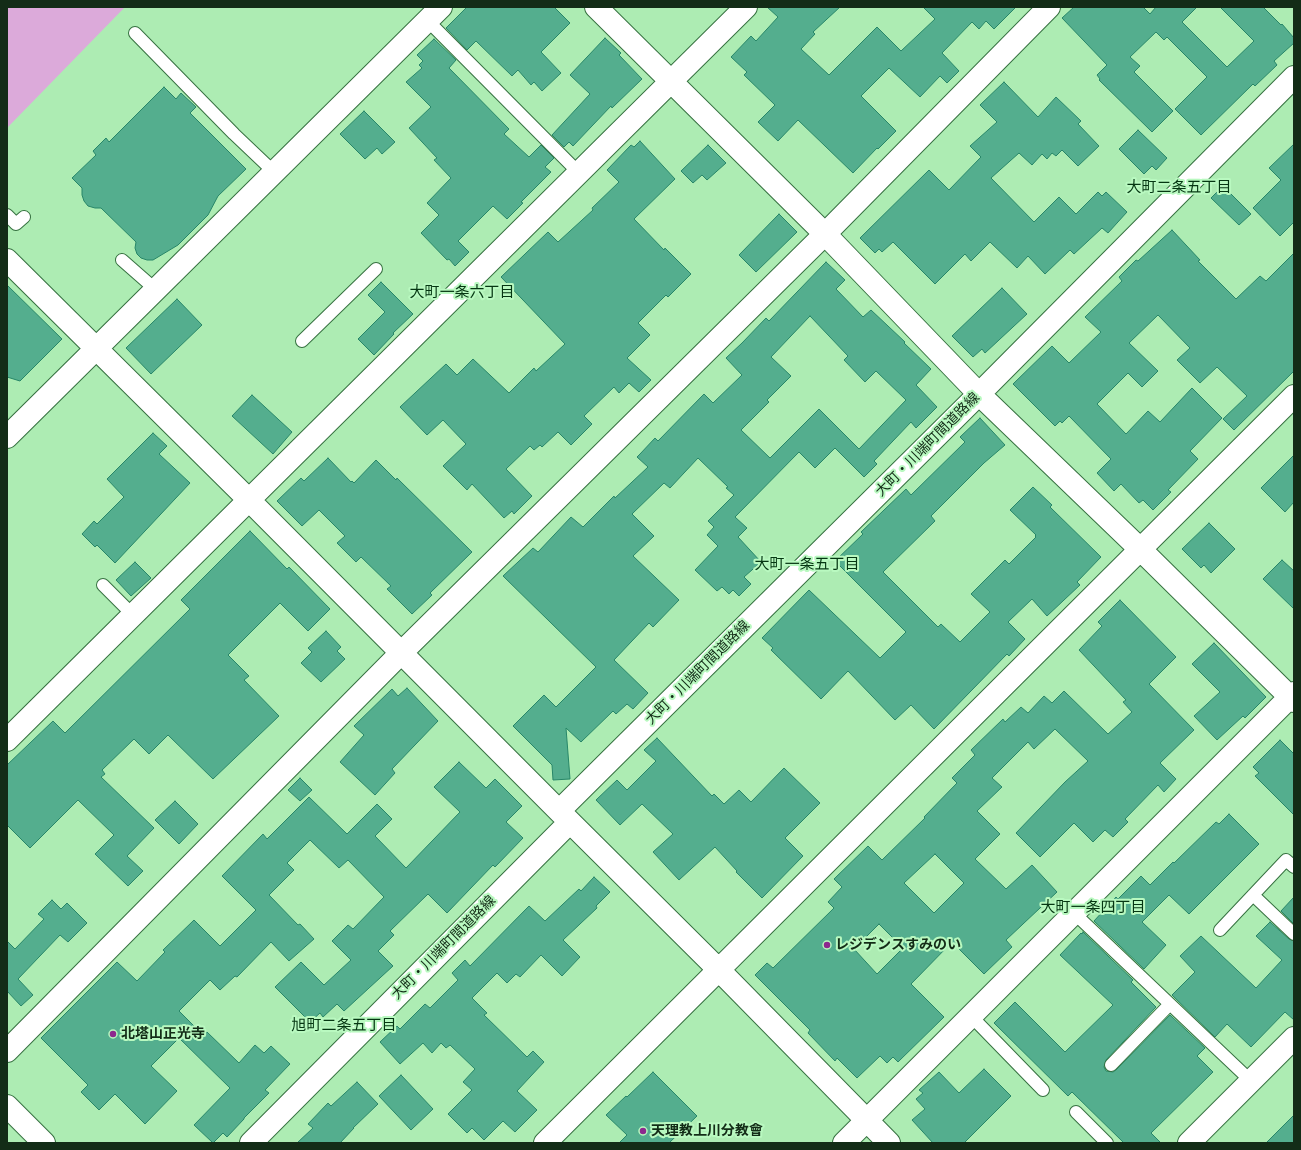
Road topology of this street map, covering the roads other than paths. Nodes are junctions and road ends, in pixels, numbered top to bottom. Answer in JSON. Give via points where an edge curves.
{"nodes":[{"id":1,"x":596,"y":7,"type":"edge"},
{"id":2,"x":746,"y":7,"type":"edge"},
{"id":3,"x":1049,"y":7,"type":"edge"},
{"id":4,"x":434,"y":14,"type":"edge"},
{"id":5,"x":135,"y":33,"type":"dead end"},
{"id":6,"x":1294,"y":77,"type":"edge"},
{"id":7,"x":670,"y":82,"type":"junction"},
{"id":8,"x":274,"y":172,"type":"junction"},
{"id":9,"x":579,"y":173,"type":"junction"},
{"id":10,"x":7,"y":214,"type":"edge"},
{"id":11,"x":24,"y":217,"type":"dead end"},
{"id":12,"x":825,"y":234,"type":"junction"},
{"id":13,"x":7,"y":260,"type":"edge"},
{"id":14,"x":122,"y":260,"type":"dead end"},
{"id":15,"x":376,"y":269,"type":"dead end"},
{"id":16,"x":155,"y":290,"type":"junction"},
{"id":17,"x":302,"y":341,"type":"dead end"},
{"id":18,"x":96,"y":348,"type":"junction"},
{"id":19,"x":980,"y":394,"type":"junction"},
{"id":20,"x":1294,"y":396,"type":"edge"},
{"id":21,"x":7,"y":437,"type":"edge"},
{"id":22,"x":249,"y":500,"type":"junction"},
{"id":23,"x":1140,"y":549,"type":"junction"},
{"id":24,"x":103,"y":585,"type":"dead end"},
{"id":25,"x":133,"y":615,"type":"junction"},
{"id":26,"x":401,"y":653,"type":"junction"},
{"id":27,"x":1293,"y":697,"type":"edge"},
{"id":28,"x":7,"y":740,"type":"edge"},
{"id":29,"x":564,"y":816,"type":"junction"},
{"id":30,"x":1294,"y":867,"type":"edge"},
{"id":31,"x":1253,"y":895,"type":"junction"},
{"id":32,"x":1074,"y":913,"type":"junction"},
{"id":33,"x":1220,"y":930,"type":"dead end"},
{"id":34,"x":1294,"y":934,"type":"edge"},
{"id":35,"x":720,"y":970,"type":"junction"},
{"id":36,"x":1170,"y":1004,"type":"junction"},
{"id":37,"x":971,"y":1016,"type":"junction"},
{"id":38,"x":1294,"y":1038,"type":"edge"},
{"id":39,"x":7,"y":1051,"type":"edge"},
{"id":40,"x":1111,"y":1065,"type":"dead end"},
{"id":41,"x":1251,"y":1081,"type":"junction"},
{"id":42,"x":1043,"y":1090,"type":"dead end"},
{"id":43,"x":7,"y":1106,"type":"edge"},
{"id":44,"x":1076,"y":1112,"type":"dead end"},
{"id":45,"x":867,"y":1121,"type":"junction"},
{"id":46,"x":44,"y":1143,"type":"edge"},
{"id":47,"x":251,"y":1143,"type":"edge"},
{"id":48,"x":545,"y":1143,"type":"edge"},
{"id":49,"x":844,"y":1143,"type":"edge"},
{"id":50,"x":889,"y":1143,"type":"edge"},
{"id":51,"x":1107,"y":1143,"type":"edge"},
{"id":52,"x":1189,"y":1143,"type":"edge"}],
"edges":[{"from":1,"to":7,"type":"street"},
{"from":2,"to":7,"type":"street"},
{"from":3,"to":12,"type":"street"},
{"from":4,"to":8,"type":"street"},
{"from":4,"to":9,"type":"lane"},
{"from":5,"to":8,"type":"lane"},
{"from":6,"to":19,"type":"street","name":"大町・川端町間道路線"},
{"from":7,"to":9,"type":"street"},
{"from":7,"to":12,"type":"street"},
{"from":8,"to":16,"type":"street"},
{"from":9,"to":22,"type":"street"},
{"from":10,"to":11,"type":"lane","via":[[16,224]]},
{"from":12,"to":19,"type":"street"},
{"from":12,"to":26,"type":"street"},
{"from":13,"to":18,"type":"street"},
{"from":14,"to":16,"type":"lane"},
{"from":15,"to":17,"type":"lane"},
{"from":16,"to":18,"type":"street"},
{"from":18,"to":21,"type":"street"},
{"from":18,"to":22,"type":"street"},
{"from":19,"to":23,"type":"street"},
{"from":19,"to":29,"type":"street","name":"大町・川端町間道路線"},
{"from":20,"to":23,"type":"street"},
{"from":22,"to":25,"type":"street"},
{"from":22,"to":26,"type":"street"},
{"from":23,"to":27,"type":"street"},
{"from":23,"to":35,"type":"street"},
{"from":24,"to":25,"type":"lane"},
{"from":25,"to":28,"type":"street"},
{"from":26,"to":29,"type":"street"},
{"from":26,"to":39,"type":"street"},
{"from":27,"to":32,"type":"street"},
{"from":29,"to":35,"type":"street"},
{"from":29,"to":47,"type":"street","name":"大町・川端町間道路線"},
{"from":30,"to":31,"type":"lane","via":[[1286,860]]},
{"from":31,"to":33,"type":"lane"},
{"from":31,"to":34,"type":"lane"},
{"from":32,"to":36,"type":"lane"},
{"from":32,"to":37,"type":"street"},
{"from":35,"to":45,"type":"street"},
{"from":35,"to":48,"type":"street"},
{"from":36,"to":40,"type":"lane"},
{"from":36,"to":41,"type":"lane"},
{"from":37,"to":42,"type":"lane"},
{"from":37,"to":45,"type":"street"},
{"from":38,"to":41,"type":"street"},
{"from":41,"to":52,"type":"street"},
{"from":43,"to":46,"type":"street"},
{"from":44,"to":51,"type":"lane"},
{"from":45,"to":49,"type":"street"},
{"from":45,"to":50,"type":"street"}]}
